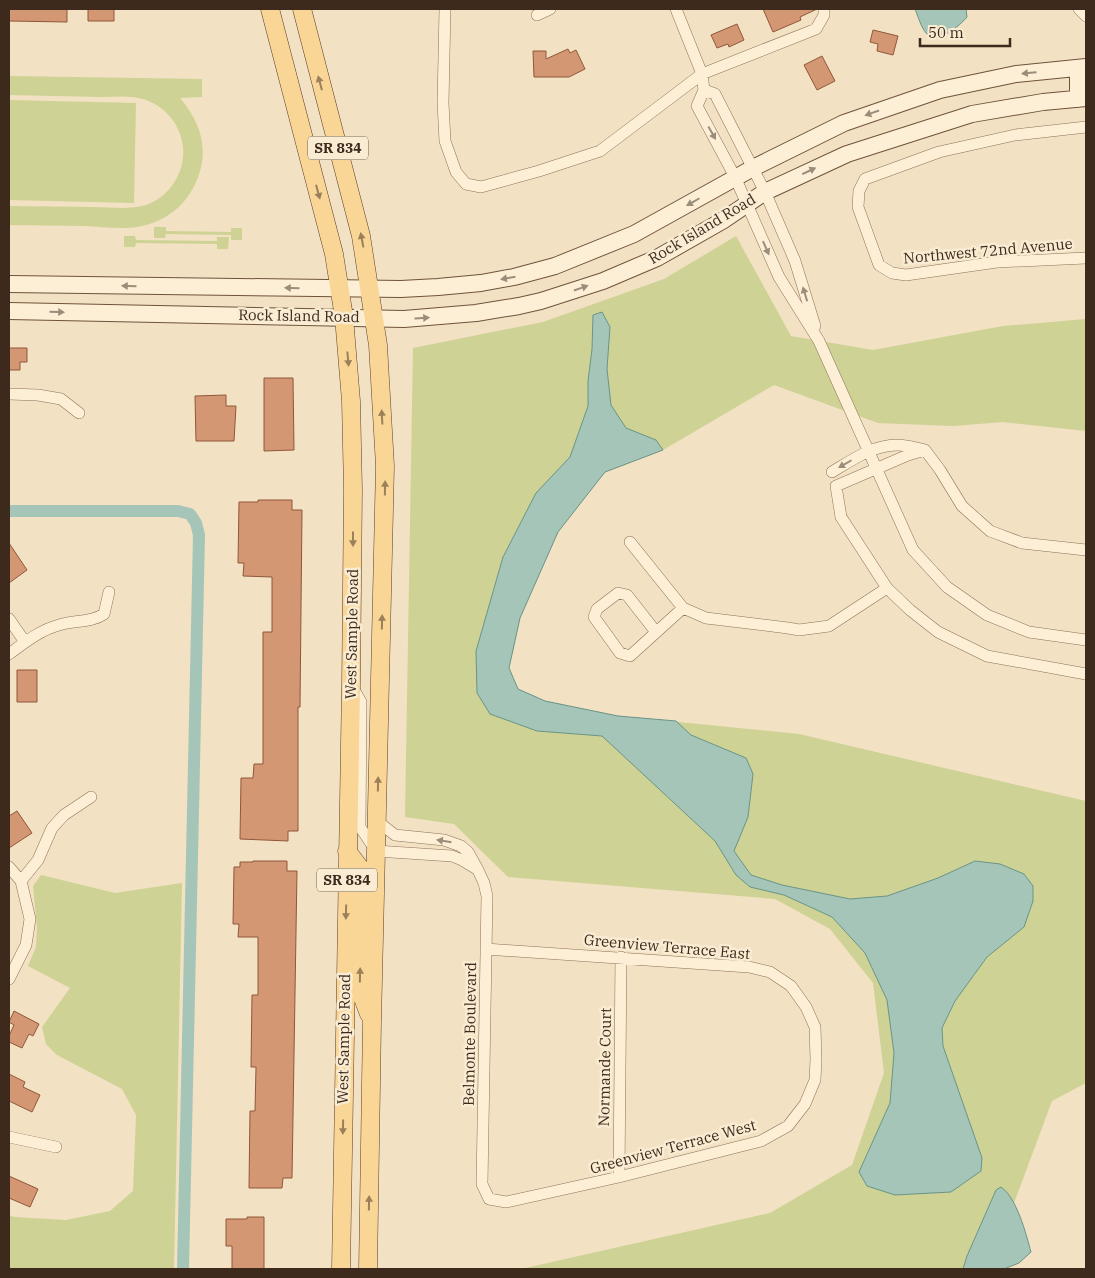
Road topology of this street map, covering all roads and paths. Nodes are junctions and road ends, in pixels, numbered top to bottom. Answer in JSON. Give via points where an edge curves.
{"nodes":[{"id":1,"x":270,"y":9,"type":"edge"},
{"id":2,"x":302,"y":9,"type":"edge"},
{"id":3,"x":445,"y":9,"type":"edge"},
{"id":4,"x":550,"y":9,"type":"edge"},
{"id":5,"x":676,"y":9,"type":"edge"},
{"id":6,"x":824,"y":9,"type":"edge"},
{"id":7,"x":1079,"y":9,"type":"edge"},
{"id":8,"x":537,"y":15,"type":"dead end"},
{"id":9,"x":1086,"y":16,"type":"edge"},
{"id":10,"x":1082,"y":68,"type":"edge"},
{"id":11,"x":702,"y":74,"type":"junction"},
{"id":12,"x":704,"y":90,"type":"junction"},
{"id":13,"x":1082,"y":99,"type":"edge"},
{"id":14,"x":1086,"y":127,"type":"edge"},
{"id":15,"x":753,"y":168,"type":"junction"},
{"id":16,"x":736,"y":178,"type":"junction"},
{"id":17,"x":765,"y":192,"type":"junction"},
{"id":18,"x":747,"y":203,"type":"junction"},
{"id":19,"x":1086,"y":258,"type":"edge"},
{"id":20,"x":9,"y":284,"type":"edge"},
{"id":21,"x":341,"y":288,"type":"junction"},
{"id":22,"x":370,"y":288,"type":"junction"},
{"id":23,"x":9,"y":311,"type":"edge"},
{"id":24,"x":344,"y":317,"type":"junction"},
{"id":25,"x":373,"y":318,"type":"junction"},
{"id":26,"x":819,"y":341,"type":"junction"},
{"id":27,"x":9,"y":394,"type":"edge"},
{"id":28,"x":79,"y":413,"type":"dead end"},
{"id":29,"x":925,"y":450,"type":"junction"},
{"id":30,"x":868,"y":451,"type":"junction"},
{"id":31,"x":876,"y":470,"type":"junction"},
{"id":32,"x":832,"y":472,"type":"dead end"},
{"id":33,"x":630,"y":542,"type":"dead end"},
{"id":34,"x":1086,"y":550,"type":"edge"},
{"id":35,"x":887,"y":588,"type":"junction"},
{"id":36,"x":109,"y":592,"type":"dead end"},
{"id":37,"x":684,"y":608,"type":"junction"},
{"id":38,"x":9,"y":619,"type":"edge"},
{"id":39,"x":656,"y":632,"type":"junction"},
{"id":40,"x":1086,"y":640,"type":"edge"},
{"id":41,"x":24,"y":642,"type":"junction"},
{"id":42,"x":9,"y":654,"type":"edge"},
{"id":43,"x":1086,"y":674,"type":"edge"},
{"id":44,"x":352,"y":685,"type":"junction"},
{"id":45,"x":91,"y":797,"type":"dead end"},
{"id":46,"x":377,"y":821,"type":"junction"},
{"id":47,"x":347,"y":851,"type":"junction"},
{"id":48,"x":376,"y":851,"type":"junction"},
{"id":49,"x":9,"y":866,"type":"edge"},
{"id":50,"x":478,"y":870,"type":"junction"},
{"id":51,"x":21,"y":881,"type":"junction"},
{"id":52,"x":486,"y":949,"type":"junction"},
{"id":53,"x":621,"y":957,"type":"junction"},
{"id":54,"x":9,"y":979,"type":"edge"},
{"id":55,"x":372,"y":1022,"type":"junction"},
{"id":56,"x":816,"y":1059,"type":"joint"},
{"id":57,"x":9,"y":1137,"type":"edge"},
{"id":58,"x":56,"y":1147,"type":"dead end"},
{"id":59,"x":619,"y":1178,"type":"junction"},
{"id":60,"x":342,"y":1199,"type":"junction"},
{"id":61,"x":489,"y":1199,"type":"joint"},
{"id":62,"x":341,"y":1269,"type":"edge"},
{"id":63,"x":357,"y":1269,"type":"edge"},
{"id":64,"x":368,"y":1269,"type":"edge"}],
"edges":[{"from":1,"to":21,"type":"main road","name":"West Sample Road","number":"SR 834","one_way":true},
{"from":22,"to":2,"type":"main road","name":"West Sample Road","number":"SR 834","one_way":true,"via":[[361,236]]},
{"from":3,"to":11,"type":"street","via":[[445,141],[456,172],[466,184],[481,188],[600,151]]},
{"from":4,"to":8,"type":"street"},
{"from":5,"to":11,"type":"street"},
{"from":6,"to":11,"type":"street","via":[[816,29]]},
{"from":7,"to":9,"type":"street"},
{"from":10,"to":13,"type":"main road"},
{"from":10,"to":15,"type":"main road","name":"Rock Island Road","one_way":true,"via":[[1016,74],[940,90],[844,122]]},
{"from":11,"to":12,"type":"street"},
{"from":12,"to":15,"type":"street","via":[[715,94]]},
{"from":12,"to":16,"type":"street","one_way":true,"via":[[697,106]]},
{"from":17,"to":13,"type":"main road","name":"Rock Island Road","one_way":true,"via":[[846,154],[972,114]]},
{"from":14,"to":19,"type":"street","name":"Northwest 72nd Avenue","via":[[1015,135],[939,152],[866,179],[859,192],[858,207],[879,265],[892,273],[906,275],[997,262]]},
{"from":15,"to":16,"type":"main road","name":"Rock Island Road"},
{"from":15,"to":17,"type":"street"},
{"from":16,"to":18,"type":"street"},
{"from":16,"to":22,"type":"main road","name":"Rock Island Road","one_way":true,"via":[[634,234],[556,266],[481,283]]},
{"from":17,"to":18,"type":"main road","name":"Rock Island Road"},
{"from":26,"to":17,"type":"street","one_way":true,"via":[[795,261]]},
{"from":25,"to":18,"type":"main road","name":"Rock Island Road","one_way":true,"via":[[476,314],[541,302],[617,276],[657,258]]},
{"from":18,"to":26,"type":"street","one_way":true,"via":[[780,277]]},
{"from":21,"to":20,"type":"main road","name":"Rock Island Road","one_way":true},
{"from":21,"to":22,"type":"main road","name":"Rock Island Road"},
{"from":21,"to":24,"type":"main road","name":"West Sample Road","number":"SR 834"},
{"from":22,"to":25,"type":"main road","name":"West Sample Road","number":"SR 834"},
{"from":23,"to":24,"type":"main road","name":"Rock Island Road","one_way":true},
{"from":24,"to":25,"type":"main road","name":"Rock Island Road"},
{"from":24,"to":44,"type":"main road","name":"West Sample Road","number":"SR 834","one_way":true,"via":[[352,401]]},
{"from":46,"to":25,"type":"main road","name":"West Sample Road","number":"SR 834","one_way":true,"via":[[385,466],[378,345]]},
{"from":26,"to":30,"type":"street"},
{"from":27,"to":28,"type":"street","via":[[61,399]]},
{"from":29,"to":30,"type":"street","via":[[898,445]]},
{"from":29,"to":31,"type":"street","via":[[908,454]]},
{"from":29,"to":34,"type":"street","via":[[962,506],[990,531],[1022,543]]},
{"from":30,"to":31,"type":"street"},
{"from":30,"to":32,"type":"street","one_way":true},
{"from":31,"to":35,"type":"street","via":[[836,486],[841,517]]},
{"from":31,"to":40,"type":"street","via":[[913,550],[947,587],[987,615],[1029,632]]},
{"from":33,"to":37,"type":"street"},
{"from":35,"to":37,"type":"street","via":[[829,626],[799,630],[706,618]]},
{"from":35,"to":43,"type":"street","via":[[938,632],[987,656]]},
{"from":36,"to":41,"type":"street","via":[[104,614],[96,619],[60,624]]},
{"from":37,"to":39,"type":"street"},
{"from":38,"to":41,"type":"street"},
{"from":39,"to":39,"type":"street","via":[[630,656],[620,653],[594,617],[598,609],[618,593],[627,595]]},
{"from":41,"to":42,"type":"street"},
{"from":44,"to":47,"type":"main road","name":"West Sample Road","number":"SR 834"},
{"from":44,"to":48,"type":"street","via":[[361,702],[360,827]]},
{"from":45,"to":51,"type":"street","via":[[64,815],[52,828],[38,860]]},
{"from":46,"to":48,"type":"main road","name":"West Sample Road","number":"SR 834"},
{"from":50,"to":46,"type":"street","name":"Belmonte Boulevard","one_way":true,"via":[[461,846],[444,840],[395,835]]},
{"from":55,"to":47,"type":"main road","one_way":true,"via":[[360,990],[363,872]]},
{"from":47,"to":60,"type":"main road","name":"West Sample Road","number":"SR 834","one_way":true},
{"from":48,"to":50,"type":"street","via":[[452,856]]},
{"from":48,"to":55,"type":"main road","name":"West Sample Road","number":"SR 834"},
{"from":49,"to":51,"type":"street"},
{"from":50,"to":52,"type":"street","name":"Belmonte Boulevard","via":[[487,896]]},
{"from":51,"to":54,"type":"street","via":[[30,919],[26,945]]},
{"from":52,"to":53,"type":"street","name":"Greenview Terrace East"},
{"from":52,"to":61,"type":"street","name":"Belmonte Boulevard","via":[[482,1184]]},
{"from":53,"to":56,"type":"street","name":"Greenview Terrace East","via":[[749,967],[770,972],[791,986],[806,1007],[815,1027]]},
{"from":53,"to":59,"type":"street","name":"Normande Court"},
{"from":64,"to":55,"type":"main road","name":"West Sample Road","number":"SR 834","one_way":true},
{"from":56,"to":59,"type":"street","name":"Greenview Terrace West","via":[[815,1080],[805,1104],[788,1126],[761,1141]]},
{"from":57,"to":58,"type":"street"},
{"from":59,"to":61,"type":"street","name":"Greenview Terrace West","via":[[506,1202]]},
{"from":60,"to":62,"type":"main road","name":"West Sample Road","number":"SR 834"},
{"from":60,"to":63,"type":"main road","via":[[357,1220]]}]}
